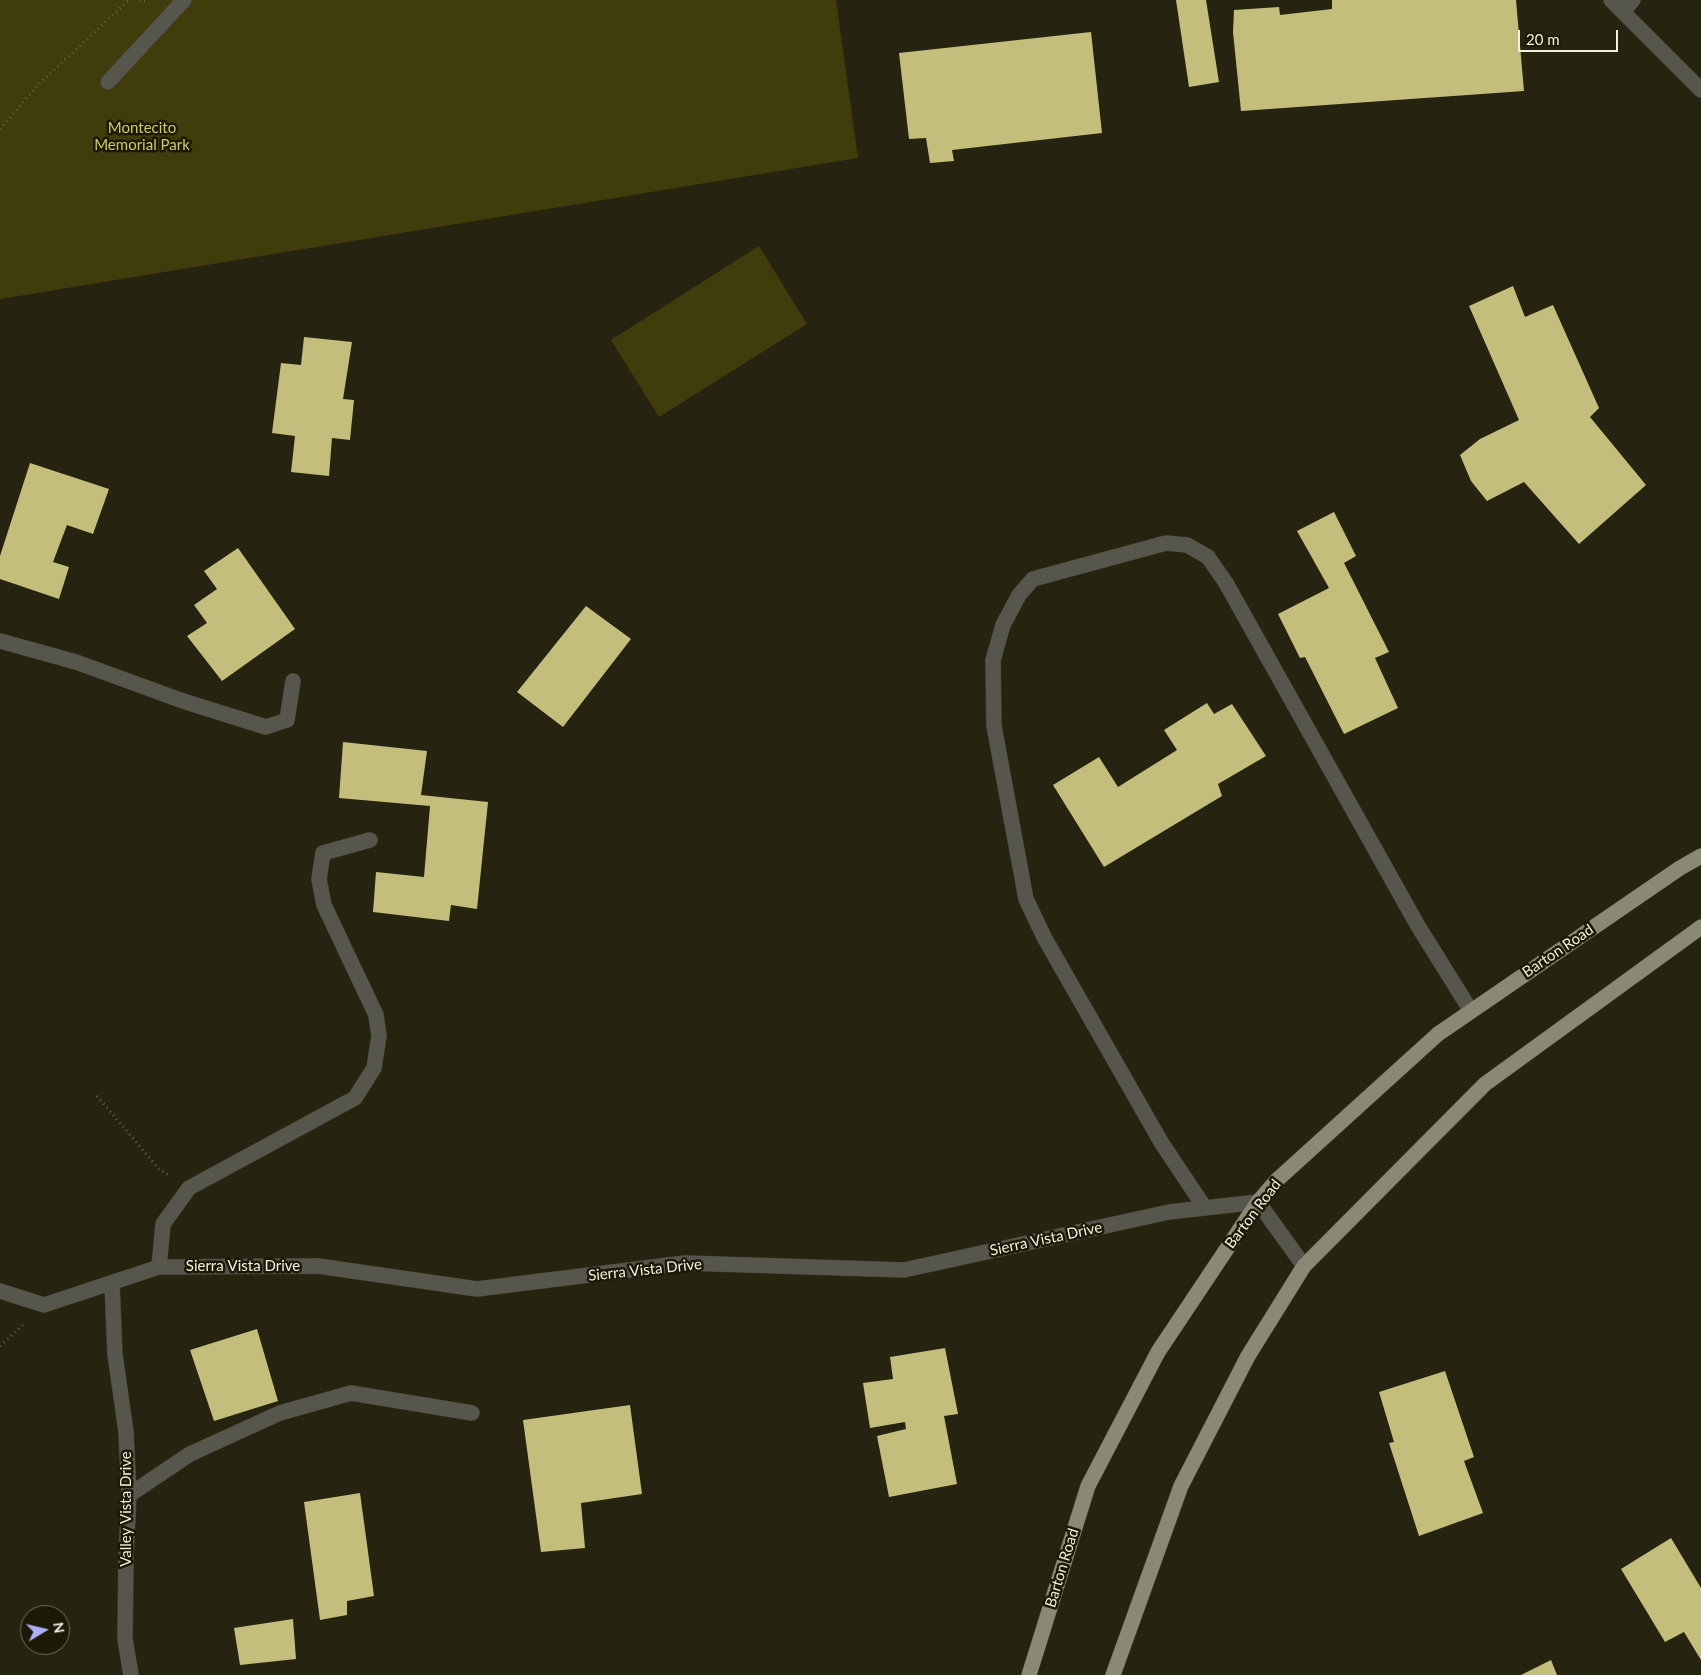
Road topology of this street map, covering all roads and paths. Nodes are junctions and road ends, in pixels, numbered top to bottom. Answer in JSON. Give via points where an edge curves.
{"nodes":[{"id":1,"x":129,"y":0,"type":"edge"},
{"id":2,"x":184,"y":0,"type":"edge"},
{"id":3,"x":1611,"y":0,"type":"edge"},
{"id":4,"x":1633,"y":0,"type":"edge"},
{"id":5,"x":1623,"y":12,"type":"junction"},
{"id":6,"x":108,"y":82,"type":"dead end"},
{"id":7,"x":1701,"y":90,"type":"edge"},
{"id":8,"x":0,"y":130,"type":"edge"},
{"id":9,"x":0,"y":641,"type":"edge"},
{"id":10,"x":293,"y":681,"type":"dead end"},
{"id":11,"x":370,"y":840,"type":"dead end"},
{"id":12,"x":1701,"y":856,"type":"edge"},
{"id":13,"x":1701,"y":927,"type":"edge"},
{"id":14,"x":1471,"y":1011,"type":"junction"},
{"id":15,"x":97,"y":1096,"type":"dead end"},
{"id":16,"x":189,"y":1188,"type":"junction"},
{"id":17,"x":1258,"y":1202,"type":"junction"},
{"id":18,"x":1205,"y":1208,"type":"junction"},
{"id":19,"x":1304,"y":1266,"type":"junction"},
{"id":20,"x":159,"y":1267,"type":"junction"},
{"id":21,"x":112,"y":1284,"type":"junction"},
{"id":22,"x":0,"y":1291,"type":"edge"},
{"id":23,"x":472,"y":1413,"type":"dead end"},
{"id":24,"x":129,"y":1496,"type":"junction"},
{"id":25,"x":131,"y":1675,"type":"edge"},
{"id":26,"x":1029,"y":1675,"type":"edge"},
{"id":27,"x":1113,"y":1675,"type":"edge"}],
"edges":[{"from":1,"to":8,"type":"path","via":[[38,85]]},
{"from":2,"to":6,"type":"street"},
{"from":3,"to":5,"type":"street"},
{"from":4,"to":5,"type":"street"},
{"from":5,"to":7,"type":"street"},
{"from":9,"to":10,"type":"street","via":[[76,662],[266,727],[287,720]]},
{"from":11,"to":16,"type":"street","via":[[324,854],[319,880],[324,905],[376,1015],[379,1036],[374,1068],[356,1098]]},
{"from":12,"to":14,"type":"main road","name":"Barton Road"},
{"from":13,"to":19,"type":"main road","via":[[1485,1084]]},
{"from":14,"to":17,"type":"main road","name":"Barton Road","via":[[1438,1034],[1277,1180]]},
{"from":14,"to":18,"type":"street","via":[[1418,926],[1226,583],[1208,557],[1187,545],[1166,543],[1033,579],[1018,595],[1002,626],[993,660],[994,726],[1026,899],[1044,937],[1161,1142]]},
{"from":15,"to":16,"type":"path","via":[[159,1168]]},
{"from":16,"to":20,"type":"street","via":[[163,1224]]},
{"from":17,"to":18,"type":"street","name":"Sierra Vista Drive"},
{"from":17,"to":19,"type":"street"},
{"from":17,"to":26,"type":"main road","name":"Barton Road","via":[[1158,1352],[1088,1486]]},
{"from":18,"to":20,"type":"street","name":"Sierra Vista Drive","via":[[1169,1212],[904,1270],[684,1263],[477,1290],[318,1266]]},
{"from":19,"to":27,"type":"main road","via":[[1248,1356],[1181,1486]]},
{"from":20,"to":21,"type":"street","name":"Sierra Vista Drive"},
{"from":21,"to":22,"type":"street","name":"Sierra Vista Drive","via":[[44,1305]]},
{"from":21,"to":24,"type":"street","name":"Valley Vista Drive","via":[[115,1354],[126,1432]]},
{"from":23,"to":24,"type":"street","via":[[350,1393],[280,1413],[190,1454]]},
{"from":24,"to":25,"type":"street","name":"Valley Vista Drive","via":[[125,1639]]}]}
